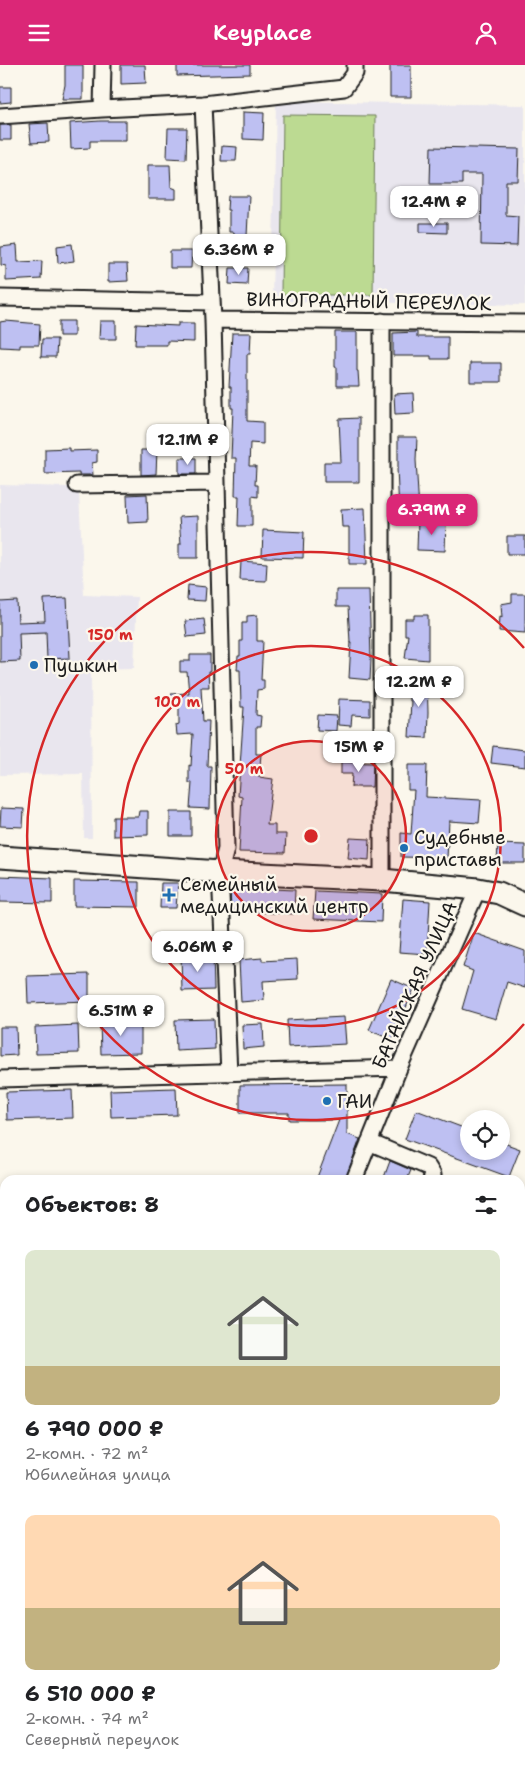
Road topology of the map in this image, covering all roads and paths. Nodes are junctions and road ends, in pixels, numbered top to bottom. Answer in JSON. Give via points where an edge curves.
{"nodes":[{"id":1,"x":103,"y":65,"type":"edge"},
{"id":2,"x":355,"y":65,"type":"edge"},
{"id":3,"x":203,"y":104,"type":"junction"},
{"id":4,"x":102,"y":109,"type":"junction"},
{"id":5,"x":0,"y":116,"type":"edge"},
{"id":6,"x":0,"y":298,"type":"edge"},
{"id":7,"x":212,"y":302,"type":"junction"},
{"id":8,"x":213,"y":320,"type":"junction"},
{"id":9,"x":382,"y":321,"type":"junction"},
{"id":10,"x":525,"y":323,"type":"edge"},
{"id":11,"x":217,"y":483,"type":"junction"},
{"id":12,"x":77,"y":485,"type":"dead end"},
{"id":13,"x":0,"y":857,"type":"edge"},
{"id":14,"x":220,"y":872,"type":"junction"},
{"id":15,"x":382,"y":880,"type":"junction"},
{"id":16,"x":478,"y":889,"type":"junction"},
{"id":17,"x":500,"y":893,"type":"junction"},
{"id":18,"x":525,"y":895,"type":"edge"},
{"id":19,"x":525,"y":905,"type":"edge"},
{"id":20,"x":399,"y":1068,"type":"junction"},
{"id":21,"x":229,"y":1073,"type":"junction"},
{"id":22,"x":0,"y":1079,"type":"edge"},
{"id":23,"x":369,"y":1142,"type":"junction"},
{"id":24,"x":356,"y":1175,"type":"edge"},
{"id":25,"x":433,"y":1175,"type":"edge"}],
"edges":[{"from":1,"to":4,"type":"street"},
{"from":2,"to":3,"type":"street","via":[[355,73],[344,88]]},
{"from":3,"to":4,"type":"street"},
{"from":3,"to":7,"type":"street"},
{"from":4,"to":5,"type":"street"},
{"from":6,"to":7,"type":"street"},
{"from":7,"to":8,"type":"street"},
{"from":8,"to":9,"type":"street","name":"ВИНОГРАДНЫЙ ПЕРЕУЛОК"},
{"from":8,"to":11,"type":"street"},
{"from":9,"to":10,"type":"street","name":"ВИНОГРАДНЫЙ ПЕРЕУЛОК"},
{"from":9,"to":15,"type":"street"},
{"from":11,"to":12,"type":"street"},
{"from":11,"to":14,"type":"street","via":[[226,849]]},
{"from":13,"to":14,"type":"main road"},
{"from":14,"to":15,"type":"main road"},
{"from":14,"to":21,"type":"street"},
{"from":15,"to":16,"type":"main road"},
{"from":16,"to":17,"type":"main road"},
{"from":16,"to":20,"type":"street","name":"БАТАЙСКАЯ УЛИЦА"},
{"from":17,"to":18,"type":"main road"},
{"from":17,"to":19,"type":"main road"},
{"from":20,"to":21,"type":"street"},
{"from":20,"to":23,"type":"street","name":"БАТАЙСКАЯ УЛИЦА"},
{"from":21,"to":22,"type":"street"},
{"from":23,"to":24,"type":"street","name":"БАТАЙСКАЯ УЛИЦА"},
{"from":23,"to":25,"type":"street","via":[[428,1167]]}]}
